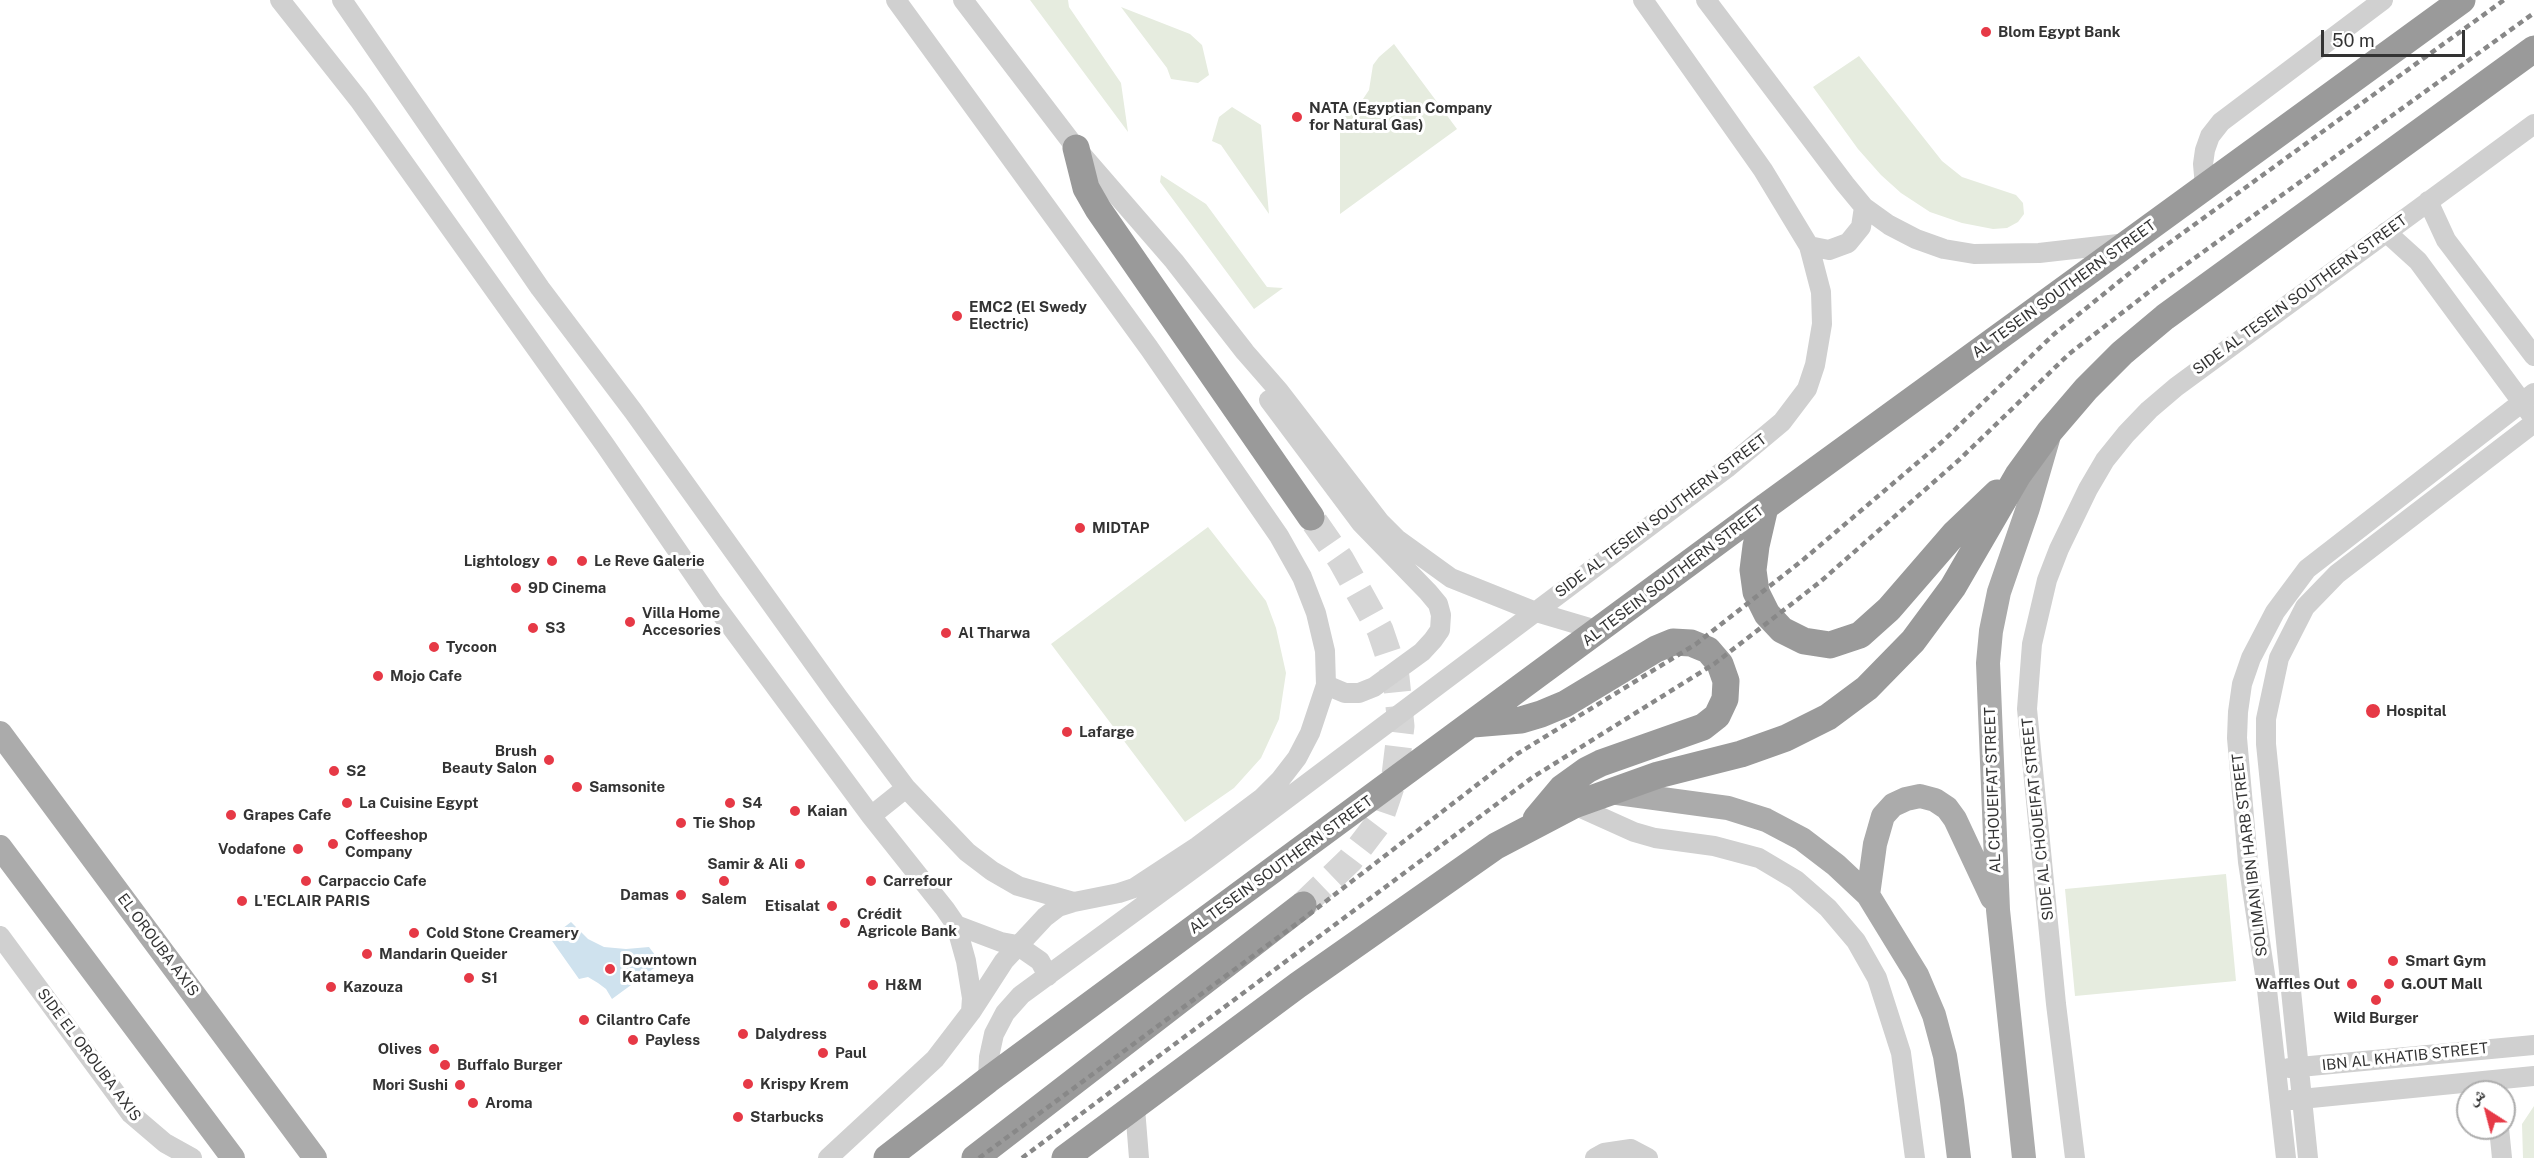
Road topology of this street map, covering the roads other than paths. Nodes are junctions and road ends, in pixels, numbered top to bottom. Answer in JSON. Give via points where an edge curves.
{"nodes":[{"id":1,"x":280,"y":0,"type":"edge"},
{"id":2,"x":342,"y":0,"type":"edge"},
{"id":3,"x":896,"y":0,"type":"edge"},
{"id":4,"x":963,"y":0,"type":"edge"},
{"id":5,"x":1643,"y":0,"type":"edge"},
{"id":6,"x":1706,"y":0,"type":"edge"},
{"id":7,"x":2383,"y":0,"type":"edge"},
{"id":8,"x":2462,"y":0,"type":"edge"},
{"id":9,"x":2534,"y":49,"type":"edge"},
{"id":10,"x":2534,"y":124,"type":"edge"},
{"id":11,"x":1076,"y":148,"type":"junction"},
{"id":12,"x":2205,"y":186,"type":"junction"},
{"id":13,"x":2428,"y":201,"type":"junction"},
{"id":14,"x":1864,"y":207,"type":"junction"},
{"id":15,"x":2386,"y":232,"type":"junction"},
{"id":16,"x":2127,"y":243,"type":"junction"},
{"id":17,"x":1809,"y":246,"type":"junction"},
{"id":18,"x":1245,"y":352,"type":"junction"},
{"id":19,"x":2534,"y":356,"type":"edge"},
{"id":20,"x":2528,"y":398,"type":"edge"},
{"id":21,"x":2534,"y":418,"type":"edge"},
{"id":22,"x":2534,"y":423,"type":"edge"},
{"id":23,"x":2050,"y":430,"type":"junction"},
{"id":24,"x":2018,"y":475,"type":"junction"},
{"id":25,"x":2088,"y":489,"type":"joint"},
{"id":26,"x":1765,"y":507,"type":"junction"},
{"id":27,"x":1311,"y":517,"type":"tunnel mouth"},
{"id":28,"x":1536,"y":612,"type":"junction"},
{"id":29,"x":1600,"y":631,"type":"junction"},
{"id":30,"x":1326,"y":685,"type":"junction"},
{"id":31,"x":1473,"y":724,"type":"junction"},
{"id":32,"x":0,"y":733,"type":"edge"},
{"id":33,"x":10,"y":761,"type":"edge"},
{"id":34,"x":906,"y":788,"type":"junction"},
{"id":35,"x":1610,"y":792,"type":"junction"},
{"id":36,"x":1574,"y":805,"type":"junction"},
{"id":37,"x":871,"y":816,"type":"junction"},
{"id":38,"x":1532,"y":825,"type":"junction"},
{"id":39,"x":0,"y":847,"type":"edge"},
{"id":40,"x":1203,"y":852,"type":"junction"},
{"id":41,"x":1868,"y":895,"type":"junction"},
{"id":42,"x":1074,"y":902,"type":"junction"},
{"id":43,"x":1303,"y":905,"type":"tunnel mouth"},
{"id":44,"x":1998,"y":910,"type":"junction"},
{"id":45,"x":956,"y":925,"type":"junction"},
{"id":46,"x":0,"y":936,"type":"edge"},
{"id":47,"x":1017,"y":945,"type":"junction"},
{"id":48,"x":1048,"y":976,"type":"junction"},
{"id":49,"x":971,"y":1012,"type":"junction"},
{"id":50,"x":2534,"y":1045,"type":"edge"},
{"id":51,"x":2301,"y":1067,"type":"junction"},
{"id":52,"x":2276,"y":1070,"type":"junction"},
{"id":53,"x":2534,"y":1076,"type":"edge"},
{"id":54,"x":988,"y":1080,"type":"junction"},
{"id":55,"x":2516,"y":1080,"type":"edge"},
{"id":56,"x":2456,"y":1089,"type":"edge"},
{"id":57,"x":2303,"y":1099,"type":"junction"},
{"id":58,"x":2280,"y":1101,"type":"junction"},
{"id":59,"x":1135,"y":1108,"type":"junction"},
{"id":60,"x":2500,"y":1140,"type":"edge"},
{"id":61,"x":192,"y":1158,"type":"edge"},
{"id":62,"x":233,"y":1158,"type":"edge"},
{"id":63,"x":315,"y":1158,"type":"edge"},
{"id":64,"x":828,"y":1158,"type":"edge"},
{"id":65,"x":887,"y":1158,"type":"edge"},
{"id":66,"x":975,"y":1158,"type":"edge"},
{"id":67,"x":1065,"y":1158,"type":"edge"},
{"id":68,"x":1139,"y":1158,"type":"edge"},
{"id":69,"x":1595,"y":1158,"type":"edge"},
{"id":70,"x":1648,"y":1158,"type":"edge"},
{"id":71,"x":1916,"y":1158,"type":"edge"},
{"id":72,"x":1959,"y":1158,"type":"edge"},
{"id":73,"x":2024,"y":1158,"type":"edge"},
{"id":74,"x":2075,"y":1158,"type":"edge"},
{"id":75,"x":2286,"y":1158,"type":"edge"},
{"id":76,"x":2308,"y":1158,"type":"edge"},
{"id":77,"x":2502,"y":1158,"type":"edge"}],
"edges":[{"from":1,"to":37,"type":"street","via":[[359,100],[712,601]]},
{"from":2,"to":34,"type":"street","via":[[540,288]]},
{"from":3,"to":30,"type":"street","via":[[1280,536],[1316,614],[1325,651]]},
{"from":4,"to":11,"type":"street"},
{"from":5,"to":17,"type":"street","name":"SIDE AL TESEIN SOUTHERN STREET","via":[[1763,170]]},
{"from":6,"to":14,"type":"street"},
{"from":7,"to":12,"type":"street","via":[[2221,122],[2205,150]]},
{"from":8,"to":12,"type":"highway","name":"AL TESEIN SOUTHERN STREET"},
{"from":9,"to":23,"type":"highway","via":[[2165,317],[2122,353]]},
{"from":10,"to":13,"type":"street","name":"SIDE AL TESEIN SOUTHERN STREET"},
{"from":11,"to":18,"type":"street","via":[[1174,261]]},
{"from":11,"to":27,"type":"highway","via":[[1078,166],[1098,209]]},
{"from":12,"to":16,"type":"highway","name":"AL TESEIN SOUTHERN STREET"},
{"from":13,"to":15,"type":"street","name":"SIDE AL TESEIN SOUTHERN STREET"},
{"from":13,"to":19,"type":"street","via":[[2450,246]]},
{"from":14,"to":16,"type":"street","via":[[1916,238],[1944,249],[1974,254],[2039,253]]},
{"from":14,"to":17,"type":"street","via":[[1861,226],[1848,243],[1829,250]]},
{"from":15,"to":20,"type":"street","via":[[2418,261]]},
{"from":15,"to":25,"type":"street","name":"SIDE AL TESEIN SOUTHERN STREET","via":[[2149,410],[2105,460]]},
{"from":16,"to":26,"type":"highway","name":"AL TESEIN SOUTHERN STREET"},
{"from":17,"to":28,"type":"street","name":"SIDE AL TESEIN SOUTHERN STREET","via":[[1821,292],[1822,324],[1815,365],[1796,406],[1764,439]]},
{"from":18,"to":28,"type":"street","via":[[1396,539],[1451,578]]},
{"from":18,"to":30,"type":"street","via":[[1268,398],[1343,499],[1380,545],[1428,592],[1441,615],[1440,630],[1422,652],[1374,687],[1345,693]]},
{"from":20,"to":21,"type":"street"},
{"from":20,"to":52,"type":"street","name":"SOLIMAN IBN HARB STREET","via":[[2307,569],[2275,612],[2251,658],[2242,684],[2237,738],[2249,871]]},
{"from":22,"to":51,"type":"street","name":"SOLIMAN IBN HARB STREET","via":[[2337,574],[2305,607],[2279,658],[2266,719],[2266,744]]},
{"from":23,"to":24,"type":"highway"},
{"from":23,"to":44,"type":"main road","name":"AL CHOUEIFAT STREET","via":[[1990,631]]},
{"from":24,"to":26,"type":"highway","via":[[1954,534],[1889,609],[1860,635],[1830,645],[1804,641],[1782,630],[1767,614],[1756,592],[1753,570]]},
{"from":24,"to":35,"type":"highway","via":[[1953,587],[1913,641],[1867,688],[1828,717],[1786,738]]},
{"from":25,"to":74,"type":"street","name":"SIDE AL CHOUEIFAT STREET","via":[[2047,580],[2032,644],[2027,709]]},
{"from":26,"to":29,"type":"highway","name":"AL TESEIN SOUTHERN STREET"},
{"from":28,"to":29,"type":"street"},
{"from":28,"to":40,"type":"street","name":"SIDE AL TESEIN SOUTHERN STREET"},
{"from":29,"to":31,"type":"highway","name":"AL TESEIN SOUTHERN STREET"},
{"from":30,"to":40,"type":"street","via":[[1310,734],[1297,758],[1280,780]]},
{"from":31,"to":38,"type":"highway","via":[[1521,720],[1541,714],[1673,642],[1700,646],[1720,664],[1726,681],[1725,699],[1717,716],[1703,727],[1587,770],[1562,788]]},
{"from":31,"to":54,"type":"highway","name":"AL TESEIN SOUTHERN STREET"},
{"from":32,"to":33,"type":"main road","name":"EL OROUBA AXIS"},
{"from":33,"to":63,"type":"main road","name":"EL OROUBA AXIS"},
{"from":34,"to":37,"type":"street"},
{"from":34,"to":42,"type":"street","via":[[992,871],[1018,886]]},
{"from":35,"to":36,"type":"highway"},
{"from":35,"to":41,"type":"main road","via":[[1728,808],[1766,820],[1802,839]]},
{"from":36,"to":38,"type":"highway"},
{"from":36,"to":71,"type":"street","via":[[1634,832],[1759,858],[1796,880],[1828,908],[1856,941],[1880,988],[1901,1053]]},
{"from":37,"to":45,"type":"street"},
{"from":38,"to":59,"type":"highway","via":[[1456,872]]},
{"from":39,"to":62,"type":"main road"},
{"from":40,"to":42,"type":"street","via":[[1134,888]]},
{"from":40,"to":48,"type":"street"},
{"from":41,"to":44,"type":"main road","via":[[1883,816],[1893,805],[1920,796],[1935,800],[1955,819]]},
{"from":41,"to":72,"type":"main road","via":[[1917,975],[1934,1015],[1951,1090]]},
{"from":42,"to":47,"type":"street","via":[[1058,907]]},
{"from":43,"to":66,"type":"highway"},
{"from":44,"to":73,"type":"main road","name":"AL CHOUEIFAT STREET"},
{"from":45,"to":47,"type":"street"},
{"from":45,"to":49,"type":"street","via":[[969,979]]},
{"from":46,"to":61,"type":"street","name":"SIDE EL OROUBA AXIS","via":[[131,1114],[165,1143]]},
{"from":47,"to":48,"type":"street","via":[[1040,961]]},
{"from":47,"to":49,"type":"street"},
{"from":48,"to":54,"type":"street","via":[[1021,995],[1005,1013],[988,1057]]},
{"from":49,"to":64,"type":"street","via":[[935,1059]]},
{"from":50,"to":51,"type":"street","name":"IBN AL KHATIB STREET"},
{"from":51,"to":52,"type":"street","name":"IBN AL KHATIB STREET"},
{"from":51,"to":57,"type":"street","name":"SOLIMAN IBN HARB STREET"},
{"from":52,"to":58,"type":"street","name":"SOLIMAN IBN HARB STREET"},
{"from":53,"to":55,"type":"street","name":"IBN AL KHATIB STREET"},
{"from":54,"to":65,"type":"highway","name":"AL TESEIN SOUTHERN STREET"},
{"from":56,"to":57,"type":"street","name":"IBN AL KHATIB STREET"},
{"from":57,"to":58,"type":"street","name":"IBN AL KHATIB STREET"},
{"from":57,"to":76,"type":"street","name":"SOLIMAN IBN HARB STREET"},
{"from":58,"to":75,"type":"street","name":"SOLIMAN IBN HARB STREET"},
{"from":59,"to":67,"type":"highway"},
{"from":59,"to":68,"type":"street"},
{"from":60,"to":77,"type":"street"},
{"from":69,"to":70,"type":"street","via":[[1631,1149]]}]}
